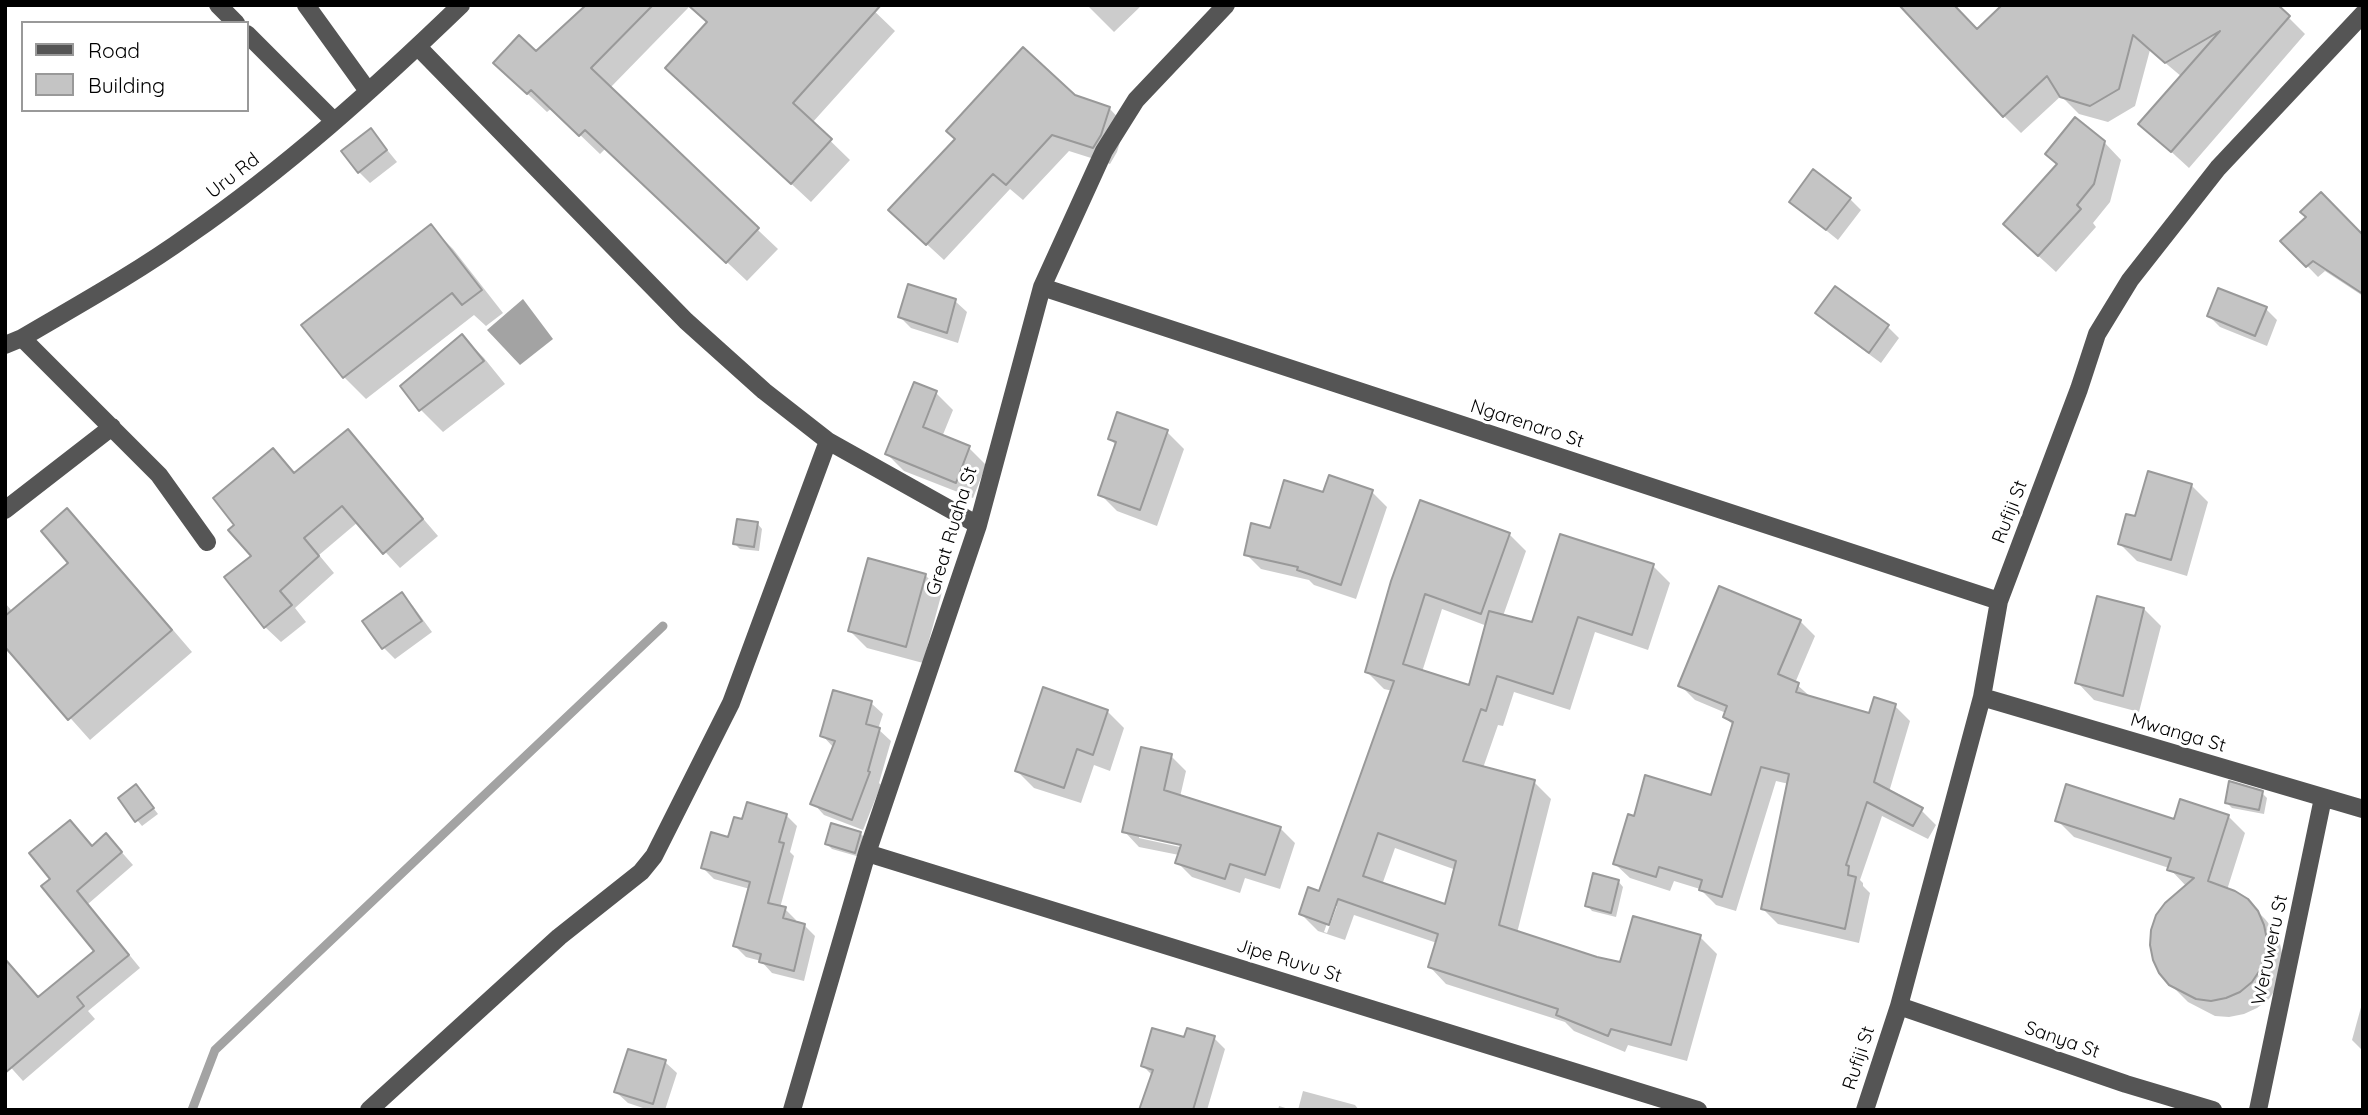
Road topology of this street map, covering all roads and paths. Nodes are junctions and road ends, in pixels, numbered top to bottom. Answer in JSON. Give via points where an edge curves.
{"nodes":[{"id":1,"x":218,"y":5,"type":"edge"},
{"id":2,"x":306,"y":5,"type":"edge"},
{"id":3,"x":461,"y":5,"type":"edge"},
{"id":4,"x":1226,"y":5,"type":"edge"},
{"id":5,"x":2355,"y":12,"type":"edge"},
{"id":6,"x":234,"y":21,"type":"edge"},
{"id":7,"x":248,"y":35,"type":"edge"},
{"id":8,"x":418,"y":47,"type":"junction"},
{"id":9,"x":368,"y":91,"type":"junction"},
{"id":10,"x":334,"y":121,"type":"junction"},
{"id":11,"x":1042,"y":287,"type":"junction"},
{"id":12,"x":13,"y":342,"type":"edge"},
{"id":13,"x":112,"y":427,"type":"junction"},
{"id":14,"x":828,"y":441,"type":"junction"},
{"id":15,"x":5,"y":510,"type":"edge"},
{"id":16,"x":978,"y":525,"type":"junction"},
{"id":17,"x":207,"y":542,"type":"dead end"},
{"id":18,"x":1999,"y":601,"type":"junction"},
{"id":19,"x":1982,"y":697,"type":"junction"},
{"id":20,"x":2323,"y":798,"type":"junction"},
{"id":21,"x":2363,"y":809,"type":"edge"},
{"id":22,"x":867,"y":853,"type":"junction"},
{"id":23,"x":1899,"y":1006,"type":"junction"},
{"id":24,"x":369,"y":1110,"type":"edge"},
{"id":25,"x":792,"y":1110,"type":"edge"},
{"id":26,"x":1699,"y":1110,"type":"edge"},
{"id":27,"x":1865,"y":1110,"type":"edge"},
{"id":28,"x":2213,"y":1110,"type":"edge"},
{"id":29,"x":2258,"y":1110,"type":"edge"}],
"edges":[{"from":1,"to":6,"type":"street"},
{"from":2,"to":9,"type":"street"},
{"from":3,"to":8,"type":"street","name":"Uru Rd"},
{"from":4,"to":11,"type":"street","name":"Great Ruaha St","via":[[1136,100],[1104,152]]},
{"from":5,"to":18,"type":"street","name":"Rufiji St","via":[[2218,168],[2130,279],[2097,334]]},
{"from":7,"to":10,"type":"street"},
{"from":8,"to":9,"type":"street","name":"Uru Rd"},
{"from":8,"to":14,"type":"street","via":[[687,321]]},
{"from":9,"to":10,"type":"street","name":"Uru Rd"},
{"from":10,"to":12,"type":"street","name":"Uru Rd","via":[[190,235]]},
{"from":11,"to":16,"type":"street","name":"Great Ruaha St"},
{"from":11,"to":18,"type":"street","name":"Ngarenaro St"},
{"from":12,"to":13,"type":"street"},
{"from":13,"to":15,"type":"street"},
{"from":13,"to":17,"type":"street","via":[[159,475]]},
{"from":14,"to":16,"type":"street"},
{"from":14,"to":24,"type":"street","via":[[731,703],[654,856]]},
{"from":16,"to":22,"type":"street","name":"Great Ruaha St"},
{"from":18,"to":19,"type":"street","name":"Rufiji St"},
{"from":19,"to":20,"type":"street","name":"Mwanga St"},
{"from":19,"to":23,"type":"street","name":"Rufiji St"},
{"from":20,"to":21,"type":"street","name":"Mwanga St"},
{"from":20,"to":29,"type":"street","name":"Weruweru St"},
{"from":22,"to":25,"type":"street","name":"Great Ruaha St"},
{"from":22,"to":26,"type":"street","name":"Jipe Ruvu St"},
{"from":23,"to":27,"type":"street","name":"Rufiji St"},
{"from":23,"to":28,"type":"street","name":"Sanya St"}]}
